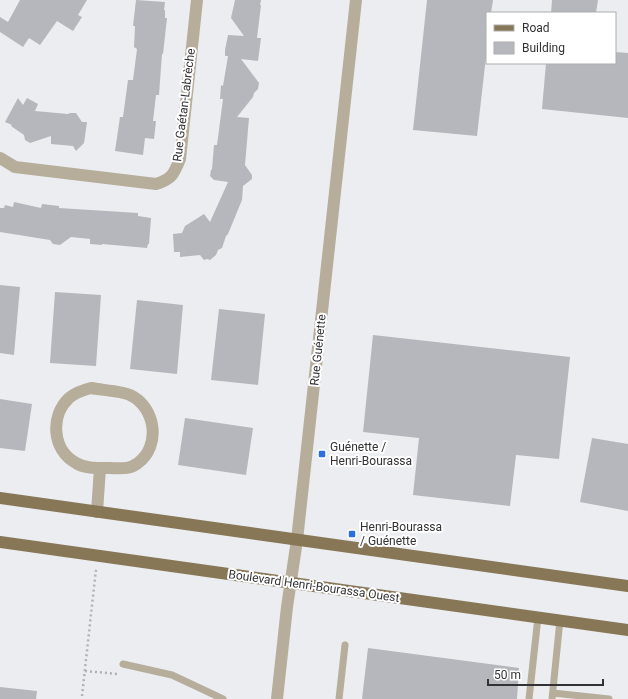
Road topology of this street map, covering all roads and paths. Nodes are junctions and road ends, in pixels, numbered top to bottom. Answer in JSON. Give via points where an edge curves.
{"nodes":[{"id":1,"x":197,"y":0,"type":"edge"},
{"id":2,"x":356,"y":0,"type":"edge"},
{"id":3,"x":0,"y":158,"type":"edge"},
{"id":4,"x":100,"y":468,"type":"junction"},
{"id":5,"x":0,"y":498,"type":"edge"},
{"id":6,"x":97,"y":512,"type":"junction"},
{"id":7,"x":297,"y":540,"type":"junction"},
{"id":8,"x":0,"y":542,"type":"edge"},
{"id":9,"x":96,"y":569,"type":"dead end"},
{"id":10,"x":291,"y":583,"type":"junction"},
{"id":11,"x":628,"y":586,"type":"edge"},
{"id":12,"x":538,"y":618,"type":"junction"},
{"id":13,"x":560,"y":620,"type":"junction"},
{"id":14,"x":628,"y":630,"type":"edge"},
{"id":15,"x":344,"y":645,"type":"dead end"},
{"id":16,"x":123,"y":664,"type":"dead end"},
{"id":17,"x":82,"y":696,"type":"dead end"},
{"id":18,"x":553,"y":696,"type":"edge"},
{"id":19,"x":223,"y":699,"type":"edge"},
{"id":20,"x":277,"y":699,"type":"edge"},
{"id":21,"x":339,"y":699,"type":"edge"},
{"id":22,"x":529,"y":699,"type":"edge"},
{"id":23,"x":609,"y":699,"type":"edge"}],
"edges":[{"from":1,"to":3,"type":"street","name":"Rue Gaétan-Labrèche","via":[[180,159],[168,180],[156,184],[15,167]]},
{"from":2,"to":7,"type":"street","name":"Rue Guénette"},
{"from":4,"to":4,"type":"street","via":[[128,468],[139,462],[147,454],[154,432],[147,409],[139,400],[129,394],[91,388],[70,398],[62,407],[57,419],[56,432],[59,444],[66,455],[87,468]]},
{"from":4,"to":6,"type":"street"},
{"from":5,"to":6,"type":"main road"},
{"from":6,"to":7,"type":"main road"},
{"from":7,"to":10,"type":"street","name":"Rue Guénette"},
{"from":7,"to":11,"type":"main road"},
{"from":8,"to":10,"type":"main road","name":"Boulevard Henri-Bourassa Ouest"},
{"from":9,"to":17,"type":"path"},
{"from":10,"to":12,"type":"main road","name":"Boulevard Henri-Bourassa Ouest"},
{"from":10,"to":20,"type":"street","name":"Rue Guénette"},
{"from":12,"to":13,"type":"main road","name":"Boulevard Henri-Bourassa Ouest"},
{"from":12,"to":22,"type":"lane"},
{"from":13,"to":14,"type":"main road","name":"Boulevard Henri-Bourassa Ouest"},
{"from":13,"to":18,"type":"lane"},
{"from":15,"to":21,"type":"lane"},
{"from":16,"to":19,"type":"lane","via":[[172,675]]},
{"from":18,"to":23,"type":"lane"}]}
